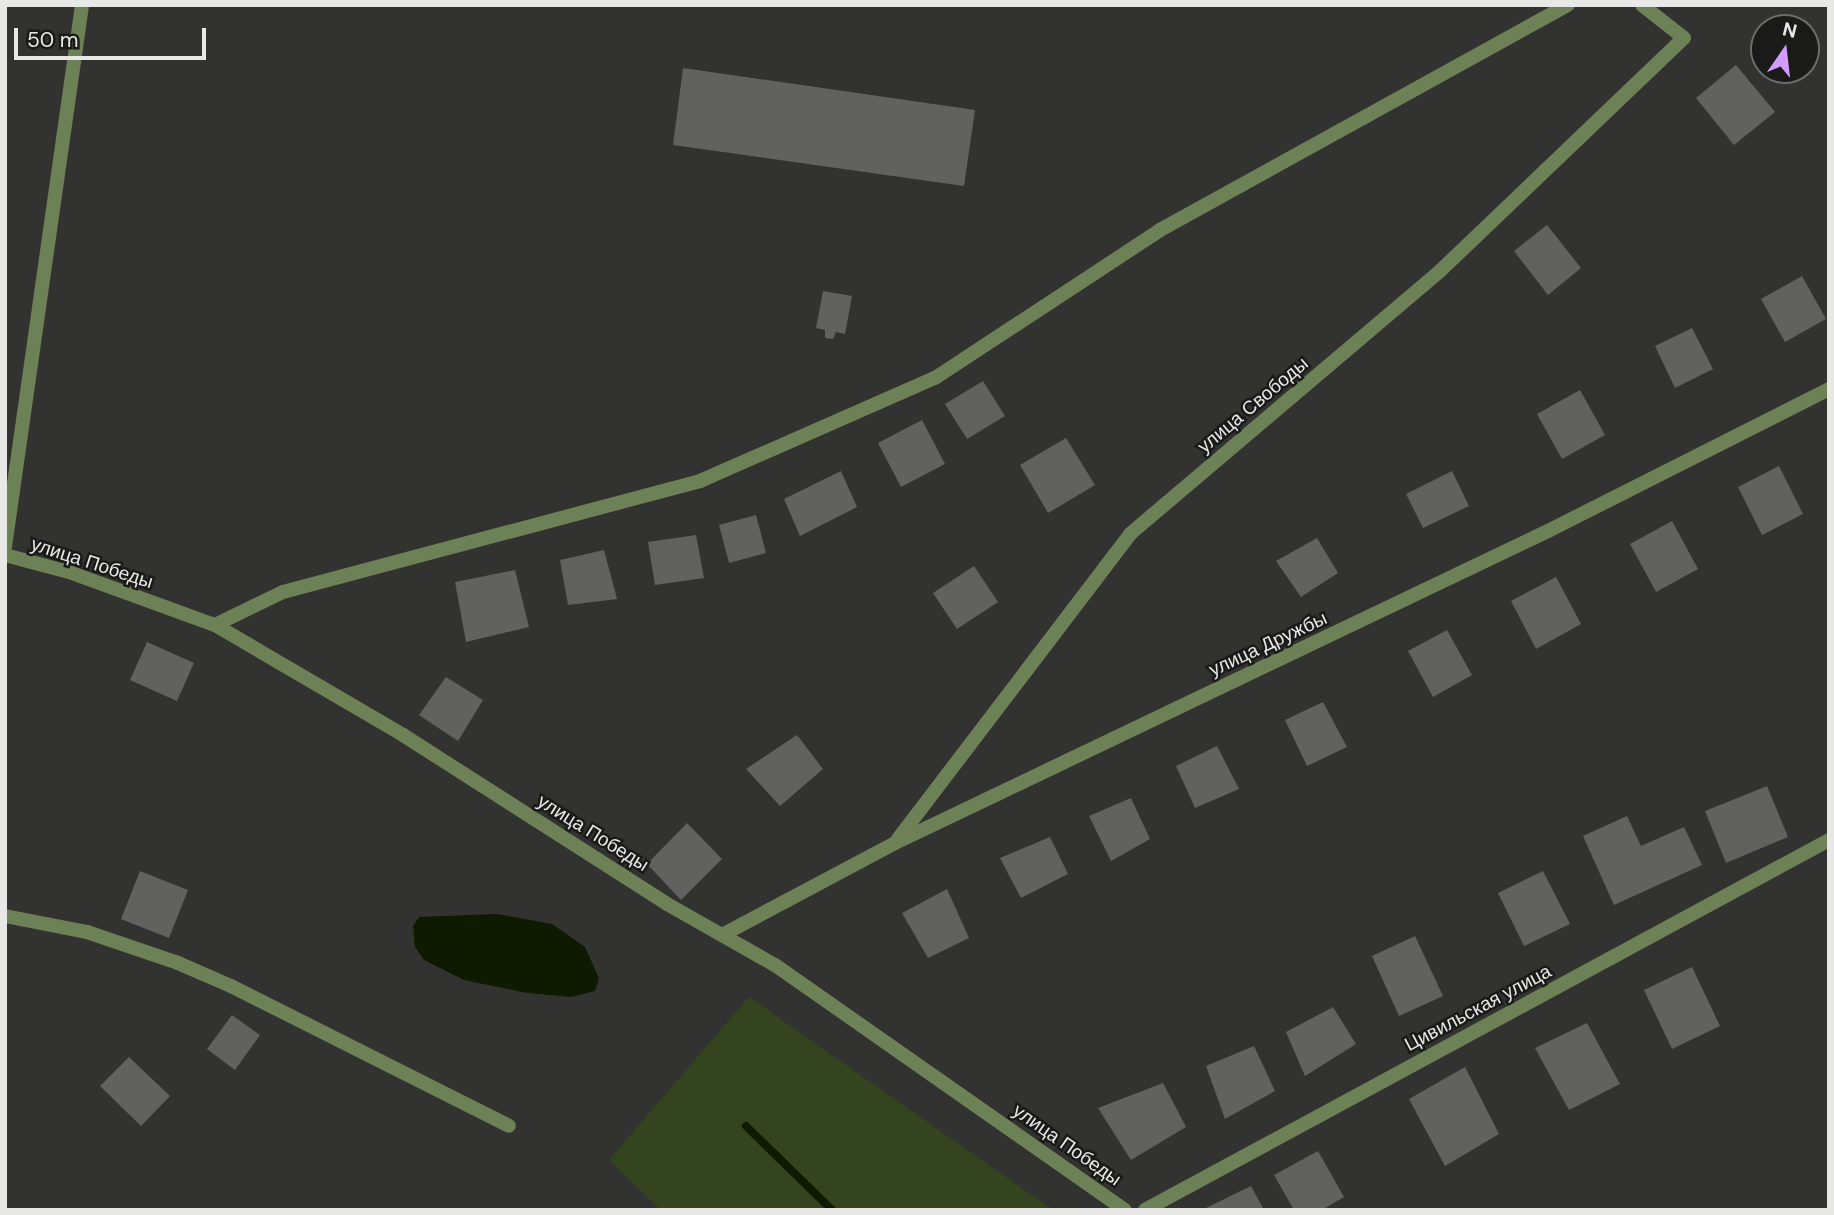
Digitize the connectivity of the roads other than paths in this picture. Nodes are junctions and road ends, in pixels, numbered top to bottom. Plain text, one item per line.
1 (82, 5) edge
2 (1567, 5) edge
3 (1642, 5) edge
4 (1829, 389) edge
5 (5, 547) edge
6 (5, 555) edge
7 (215, 625) junction
8 (1829, 840) edge
9 (895, 843) junction
10 (5, 916) edge
11 (724, 934) junction
12 (509, 1126) dead end
13 (1125, 1210) edge
14 (1145, 1210) edge

1 - 5 street
2 - 7 street
3 - 9 street, улица Свободы
4 - 9 street, улица Дружбы
6 - 7 street, улица Победы
7 - 11 street, улица Победы
8 - 14 street, Цивильская улица
9 - 11 street, улица Дружбы
10 - 12 street
11 - 13 street, улица Победы

